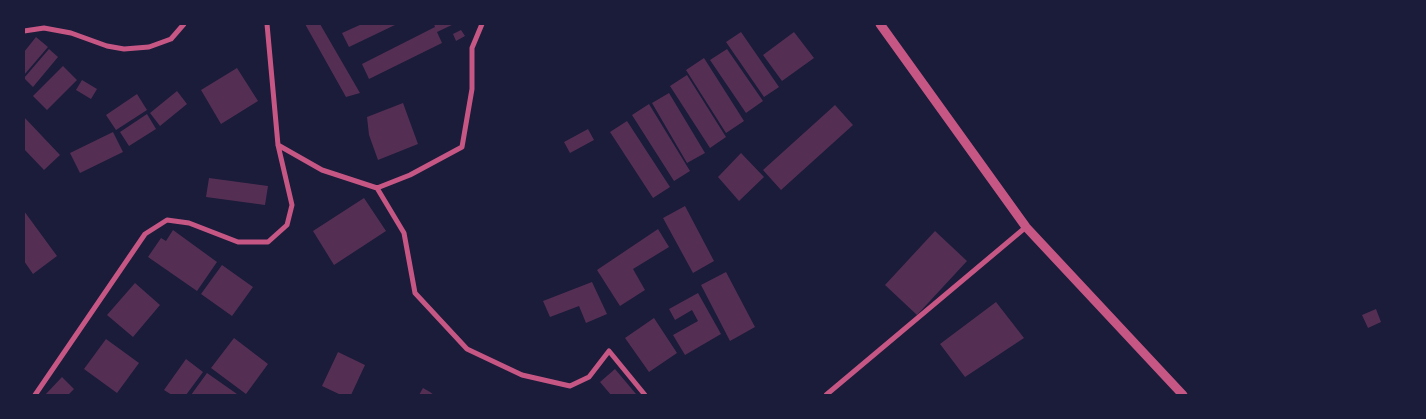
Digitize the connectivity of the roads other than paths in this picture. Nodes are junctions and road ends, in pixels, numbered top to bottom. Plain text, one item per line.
1 (184, 24) edge
2 (267, 24) edge
3 (482, 24) edge
4 (880, 24) edge
5 (24, 31) edge
6 (278, 145) junction
7 (377, 188) junction
8 (1026, 227) junction
9 (35, 395) edge
10 (645, 395) edge
11 (826, 395) edge
12 (1183, 395) edge

1 - 5 street
2 - 6 street
3 - 7 street
4 - 8 street
6 - 7 street
6 - 9 street
7 - 10 street
8 - 11 street
8 - 12 street

